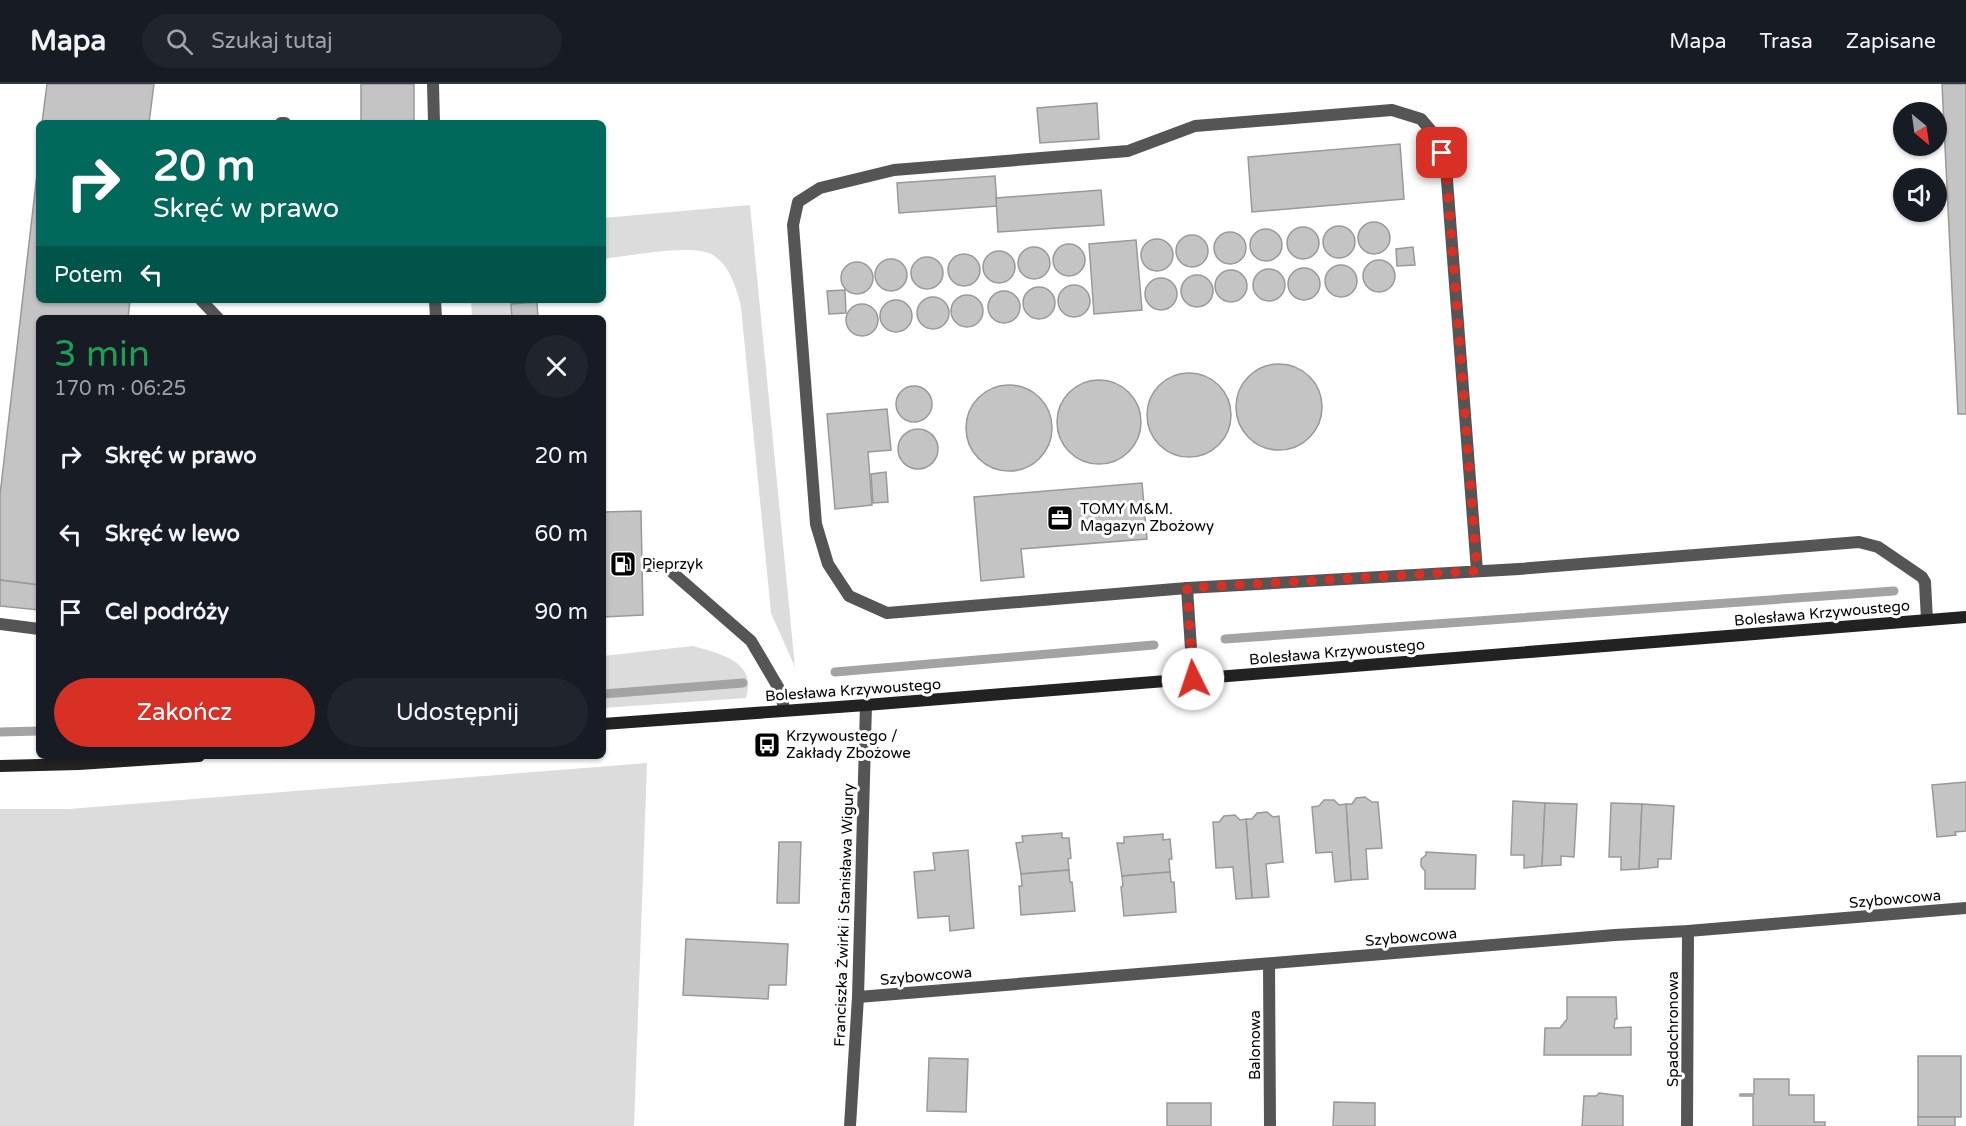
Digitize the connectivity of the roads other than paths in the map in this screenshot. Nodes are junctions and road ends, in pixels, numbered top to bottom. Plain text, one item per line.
1 (433, 84) edge
2 (434, 120) edge
3 (204, 303) edge
4 (216, 315) edge
5 (646, 566) dead end
6 (1477, 571) junction
7 (1187, 588) junction
8 (1966, 617) edge
9 (1927, 620) junction
10 (0, 624) edge
11 (36, 629) edge
12 (1193, 679) junction
13 (866, 705) junction
14 (784, 710) junction
15 (606, 724) edge
16 (154, 759) edge
17 (0, 766) edge
18 (1966, 908) edge
19 (1688, 932) junction
20 (1269, 964) junction
21 (858, 997) junction
22 (850, 1126) edge
23 (1270, 1126) edge
24 (1687, 1126) edge

1 - 2 street
3 - 4 street
5 - 14 street
6 - 7 street
6 - 7 street
6 - 9 street
7 - 12 street
8 - 9 street, Bolesława Krzywoustego
9 - 12 street, Bolesława Krzywoustego
10 - 11 street
12 - 13 street, Bolesława Krzywoustego
13 - 14 street, Bolesława Krzywoustego
13 - 21 street, Franciszka Żwirki i Stanisława Wigury
14 - 15 street, Bolesława Krzywoustego
16 - 17 street
18 - 19 street, Szybowcowa
19 - 20 street, Szybowcowa
19 - 24 street, Spadochronowa
20 - 21 street, Szybowcowa
20 - 23 street, Balonowa
21 - 22 street, Franciszka Żwirki i Stanisława Wigury

